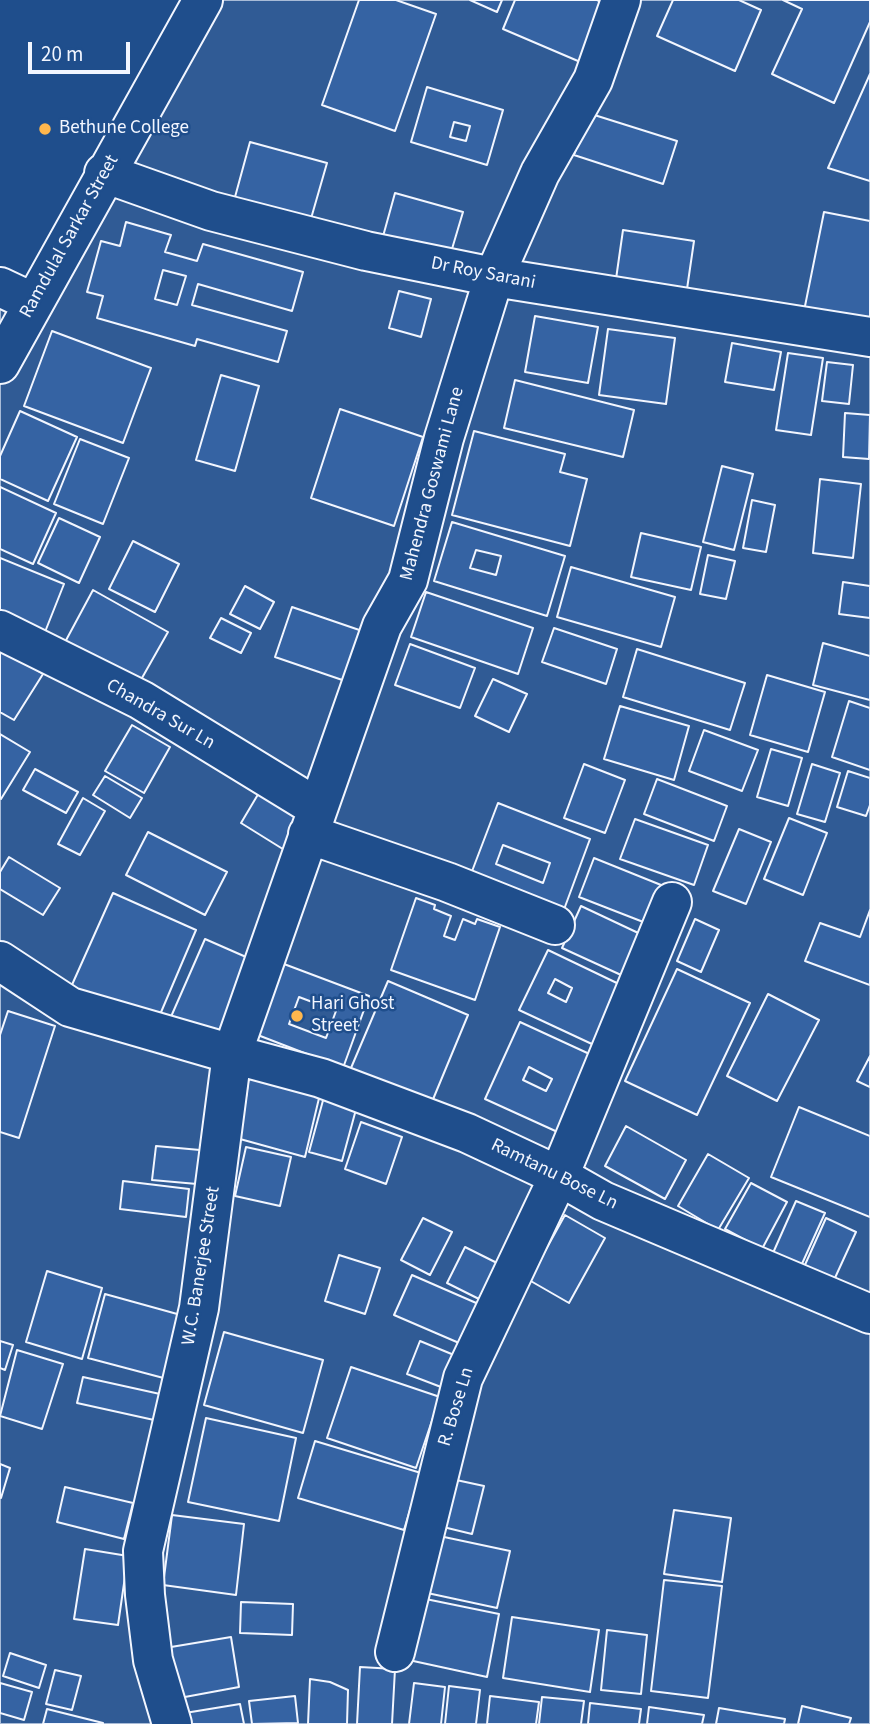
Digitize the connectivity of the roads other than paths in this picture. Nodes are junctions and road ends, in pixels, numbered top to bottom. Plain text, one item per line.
1 (203, 0) edge
2 (621, 0) edge
3 (104, 173) junction
4 (494, 278) junction
5 (0, 287) edge
6 (34, 303) junction
7 (870, 337) edge
8 (0, 364) edge
9 (0, 630) edge
10 (312, 821) junction
11 (672, 902) dead end
12 (555, 925) dead end
13 (0, 961) edge
14 (232, 1054) junction
15 (559, 1176) junction
16 (870, 1314) edge
17 (395, 1652) dead end
18 (172, 1724) edge

1 - 3 street, Ramdulal Sarkar Street
2 - 4 street, Mahendra Goswami Lane
3 - 4 street, Dr Roy Sarani
3 - 6 street, Ramdulal Sarkar Street
4 - 7 street, Dr Roy Sarani
4 - 10 street, Mahendra Goswami Lane
5 - 6 street
6 - 8 street, Ramdulal Sarkar Street
9 - 10 street, Chandra Sur Ln
10 - 12 street, Chandra Sur Ln
10 - 14 street, Mahendra Goswami Lane
11 - 15 street, R. Bose Ln
13 - 14 street
14 - 15 street, Ramtanu Bose Ln
14 - 18 street, W.C. Banerjee Street
15 - 16 street, Ramtanu Bose Ln
15 - 17 street, R. Bose Ln

